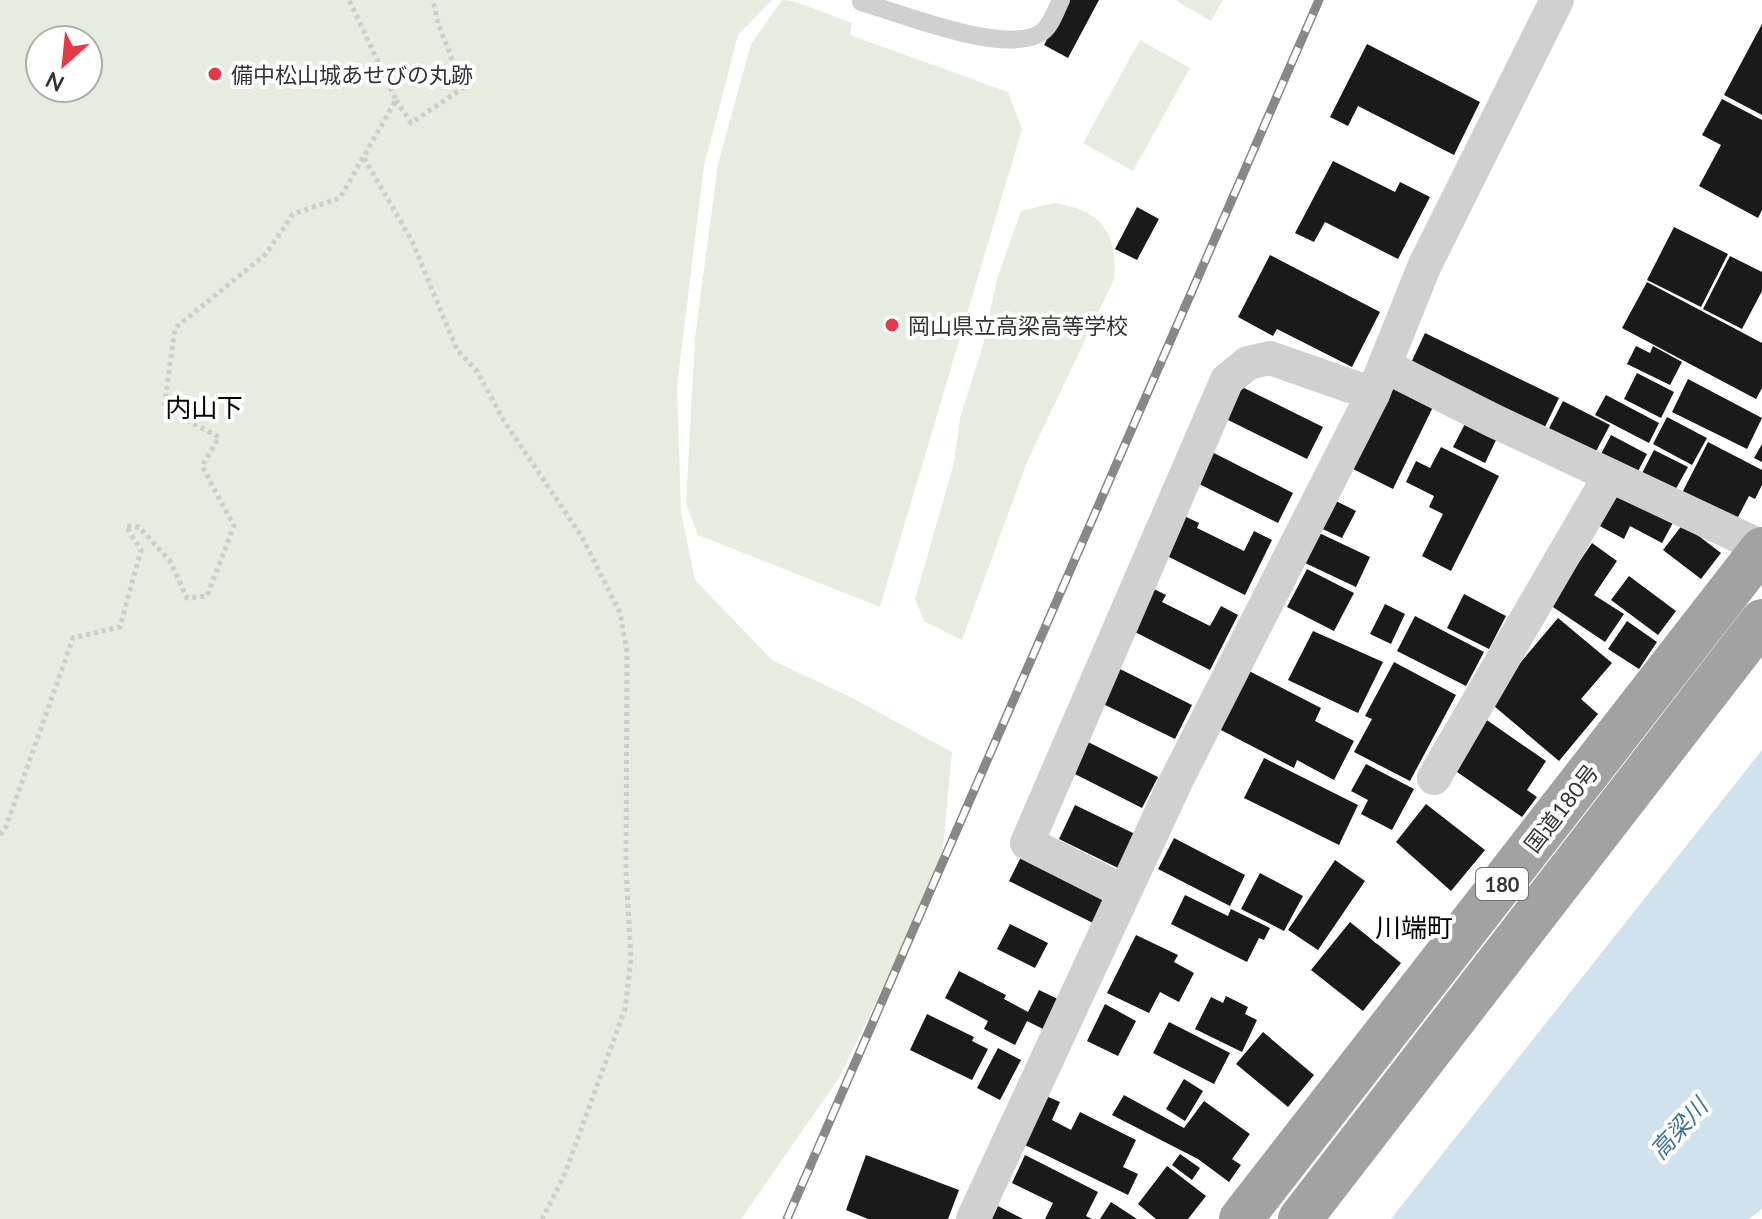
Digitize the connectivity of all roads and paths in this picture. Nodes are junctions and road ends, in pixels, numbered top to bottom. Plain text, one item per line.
1 (349, 0) edge
2 (433, 0) edge
3 (1061, 0) edge
4 (1557, 0) edge
5 (861, 2) edge
6 (396, 100) junction
7 (363, 158) junction
8 (1379, 380) junction
9 (1609, 477) junction
10 (1762, 548) edge
11 (1762, 621) edge
12 (1434, 778) dead end
13 (0, 835) edge
14 (1124, 892) junction
15 (542, 1219) edge
16 (973, 1219) edge
17 (1241, 1219) edge
18 (1300, 1219) edge

1 - 6 path
2 - 6 path
3 - 5 lane
4 - 8 street
6 - 7 path
7 - 13 path
7 - 15 path
8 - 9 street
8 - 14 street
8 - 14 street
9 - 10 street
9 - 12 street
10 - 17 highway, 国道180号 / 180
11 - 18 highway, 国道180号 / 180
14 - 16 street

